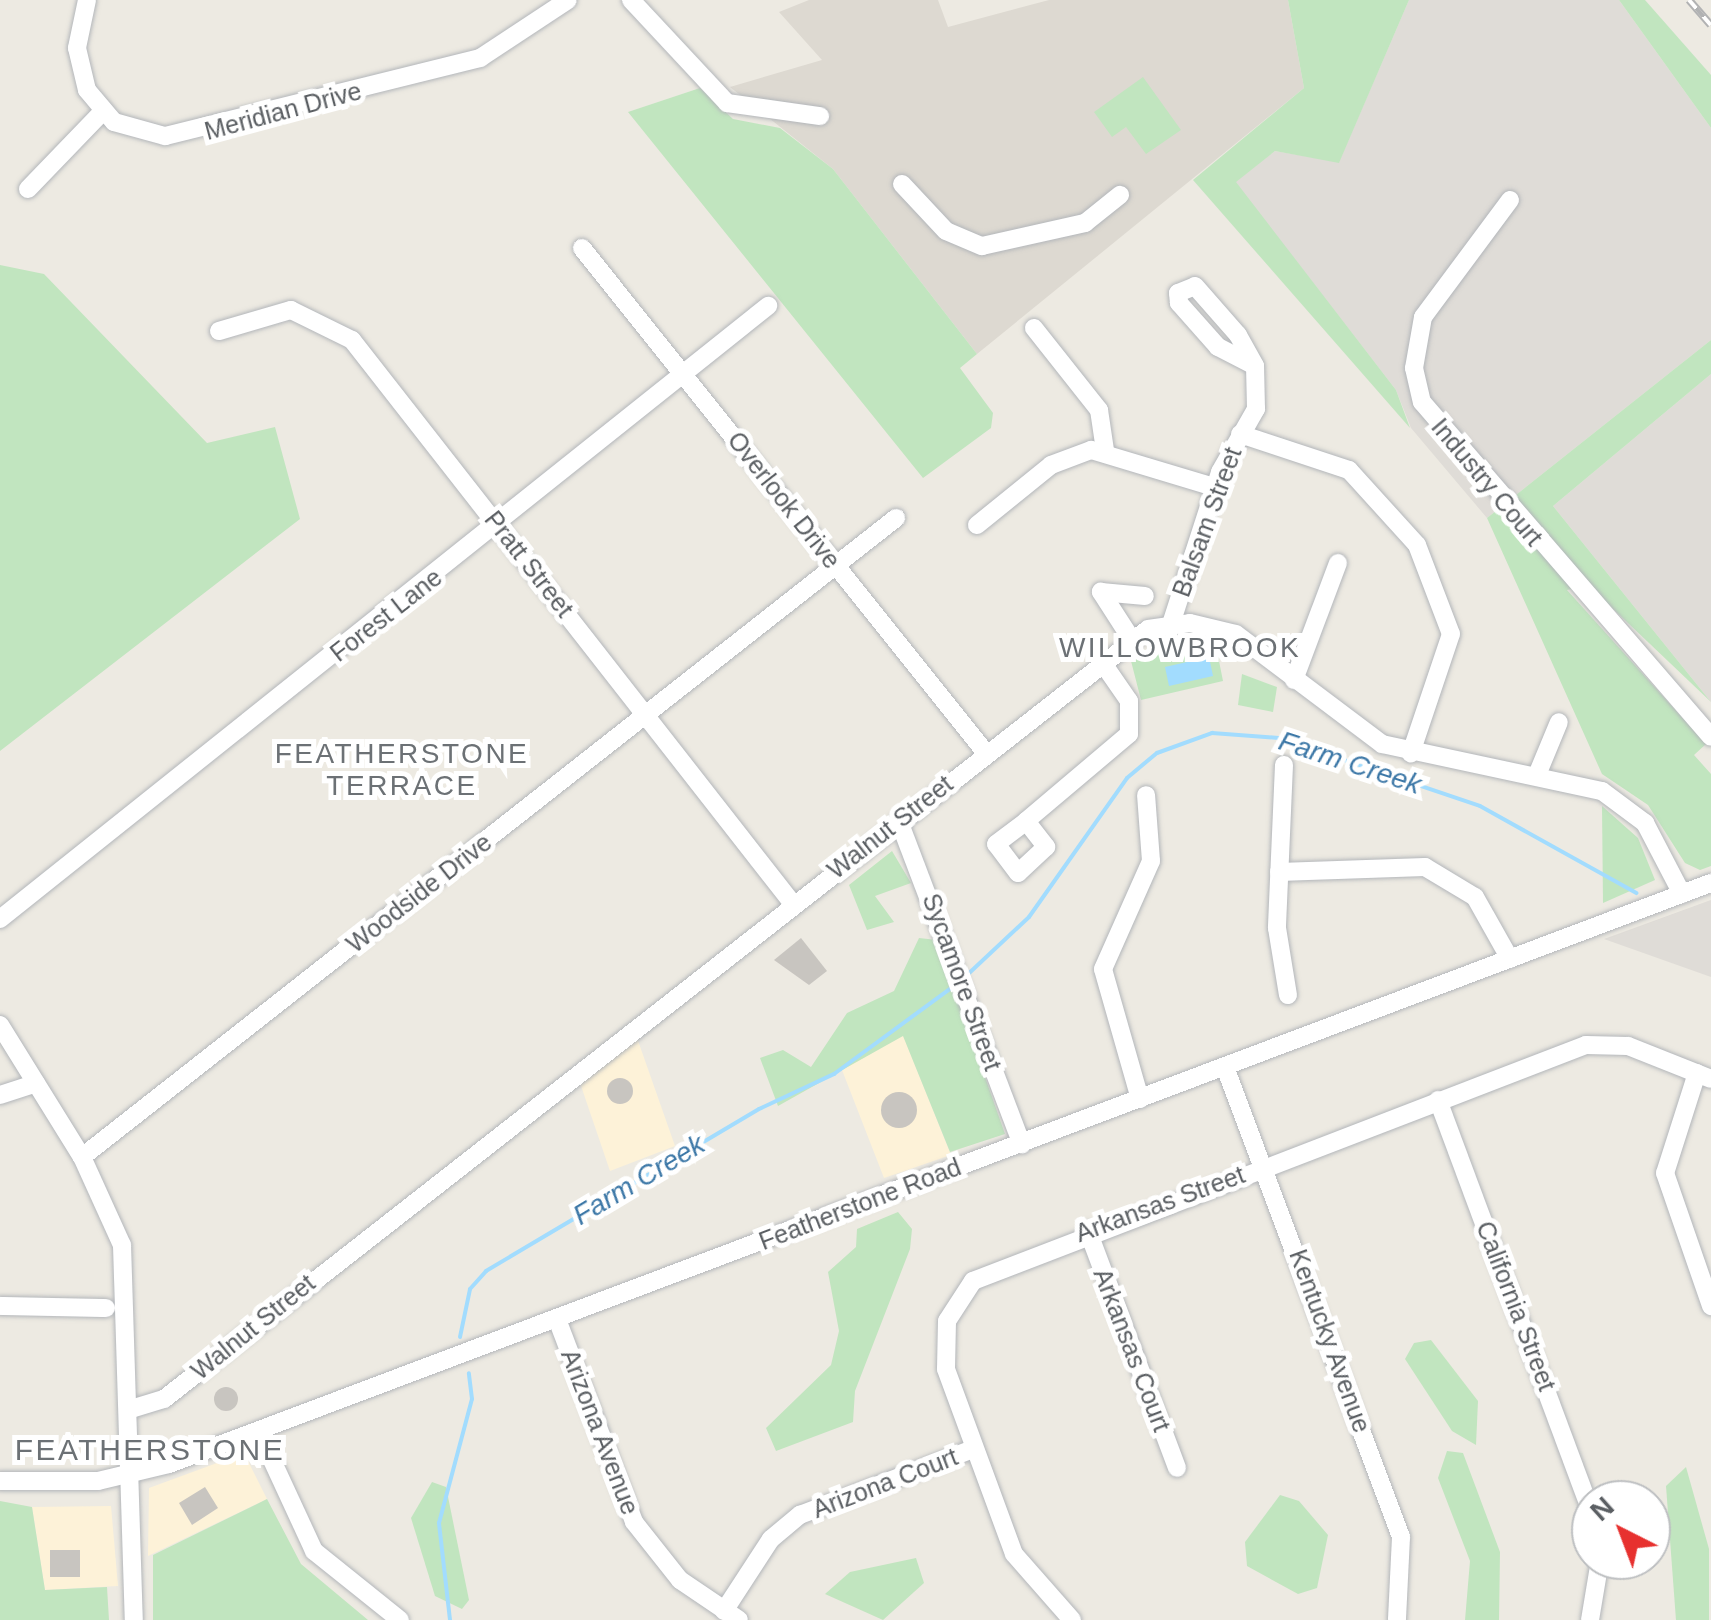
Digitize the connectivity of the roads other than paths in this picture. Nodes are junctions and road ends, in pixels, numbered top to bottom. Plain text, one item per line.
1 (87, 0) edge
2 (568, 0) edge
3 (631, 0) edge
4 (102, 112) junction
5 (820, 116) dead end
6 (902, 184) dead end
7 (28, 189) dead end
8 (1120, 195) dead end
9 (1510, 200) dead end
10 (582, 248) dead end
11 (768, 306) dead end
12 (1034, 328) dead end
13 (220, 331) dead end
14 (1255, 366) junction
15 (687, 376) junction
16 (1240, 434) junction
17 (1105, 450) junction
18 (1214, 487) junction
19 (896, 518) dead end
20 (976, 525) dead end
21 (500, 526) junction
22 (1338, 563) dead end
23 (835, 565) junction
24 (1144, 596) dead end
25 (1170, 624) junction
26 (1130, 637) junction
27 (1100, 659) junction
28 (1294, 680) junction
29 (646, 714) junction
30 (1559, 722) dead end
31 (1711, 737) edge
32 (985, 752) junction
33 (1411, 753) junction
34 (1284, 765) dead end
35 (1537, 775) junction
36 (1146, 795) dead end
37 (899, 821) junction
38 (1026, 821) dead end
39 (1280, 872) junction
40 (1711, 884) edge
41 (1682, 894) junction
42 (793, 904) junction
43 (0, 919) edge
44 (1510, 959) junction
45 (1288, 996) dead end
46 (0, 1025) edge
47 (1225, 1067) junction
48 (1704, 1076) edge
49 (36, 1082) junction
50 (0, 1095) edge
51 (1140, 1099) junction
52 (1438, 1100) junction
53 (1022, 1144) junction
54 (82, 1157) junction
55 (1265, 1166) junction
56 (1088, 1232) junction
57 (0, 1306) edge
58 (1711, 1306) edge
59 (106, 1308) dead end
60 (557, 1319) junction
61 (131, 1408) junction
62 (259, 1432) junction
63 (974, 1449) junction
64 (1176, 1468) dead end
65 (133, 1475) junction
66 (1579, 1480) edge
67 (0, 1481) edge
68 (1597, 1580) edge
69 (732, 1615) edge
70 (134, 1620) edge
71 (400, 1620) edge
72 (1072, 1620) edge
73 (1397, 1620) edge
74 (1590, 1620) edge

1 - 4 street
2 - 4 street, Meridian Drive
3 - 5 street
4 - 7 street
6 - 8 street
9 - 31 street, Industry Court
10 - 15 street, Overlook Drive
11 - 15 street, Forest Lane
12 - 17 street
13 - 21 street, Pratt Street
14 - 14 street
14 - 16 street, Balsam Street
15 - 21 street, Forest Lane
15 - 23 street, Overlook Drive
16 - 18 street, Balsam Street
16 - 33 street
17 - 18 street
17 - 20 street
18 - 25 street, Balsam Street
19 - 23 street, Woodside Drive
21 - 29 street, Pratt Street
21 - 43 street, Forest Lane
22 - 28 street
23 - 29 street, Woodside Drive
23 - 32 street, Overlook Drive
24 - 26 street
25 - 26 street, Walnut Street
25 - 28 street, Walnut Street
26 - 27 street, Walnut Street
27 - 32 street, Walnut Street
27 - 38 street
28 - 33 street, Walnut Street
29 - 42 street, Pratt Street
29 - 54 street, Woodside Drive
30 - 35 street
32 - 37 street, Walnut Street
33 - 35 street, Walnut Street
34 - 39 street
35 - 41 street, Walnut Street
36 - 51 street
37 - 42 street, Walnut Street
37 - 53 street, Sycamore Street
39 - 44 street
39 - 45 street
40 - 41 street, Featherstone Road
41 - 44 street, Featherstone Road
42 - 61 street, Walnut Street
44 - 47 street, Featherstone Road
46 - 49 street
47 - 51 street, Featherstone Road
47 - 55 street, Kentucky Avenue
48 - 52 street, Arkansas Street
48 - 58 street
49 - 50 street
49 - 54 street
51 - 53 street, Featherstone Road
52 - 55 street, Arkansas Street
52 - 66 street, California Street
53 - 60 street, Featherstone Road
54 - 61 street
55 - 56 street, Arkansas Street
55 - 73 street, Kentucky Avenue
56 - 63 street, Arkansas Street
56 - 64 street, Arkansas Court
57 - 59 street
60 - 62 street, Featherstone Road
60 - 69 street, Arizona Avenue
61 - 65 street
62 - 65 street, Featherstone Road
62 - 71 street
63 - 69 street, Arizona Court
63 - 72 street, Arkansas Street
65 - 67 street, Featherstone Road
65 - 70 street
68 - 74 street

